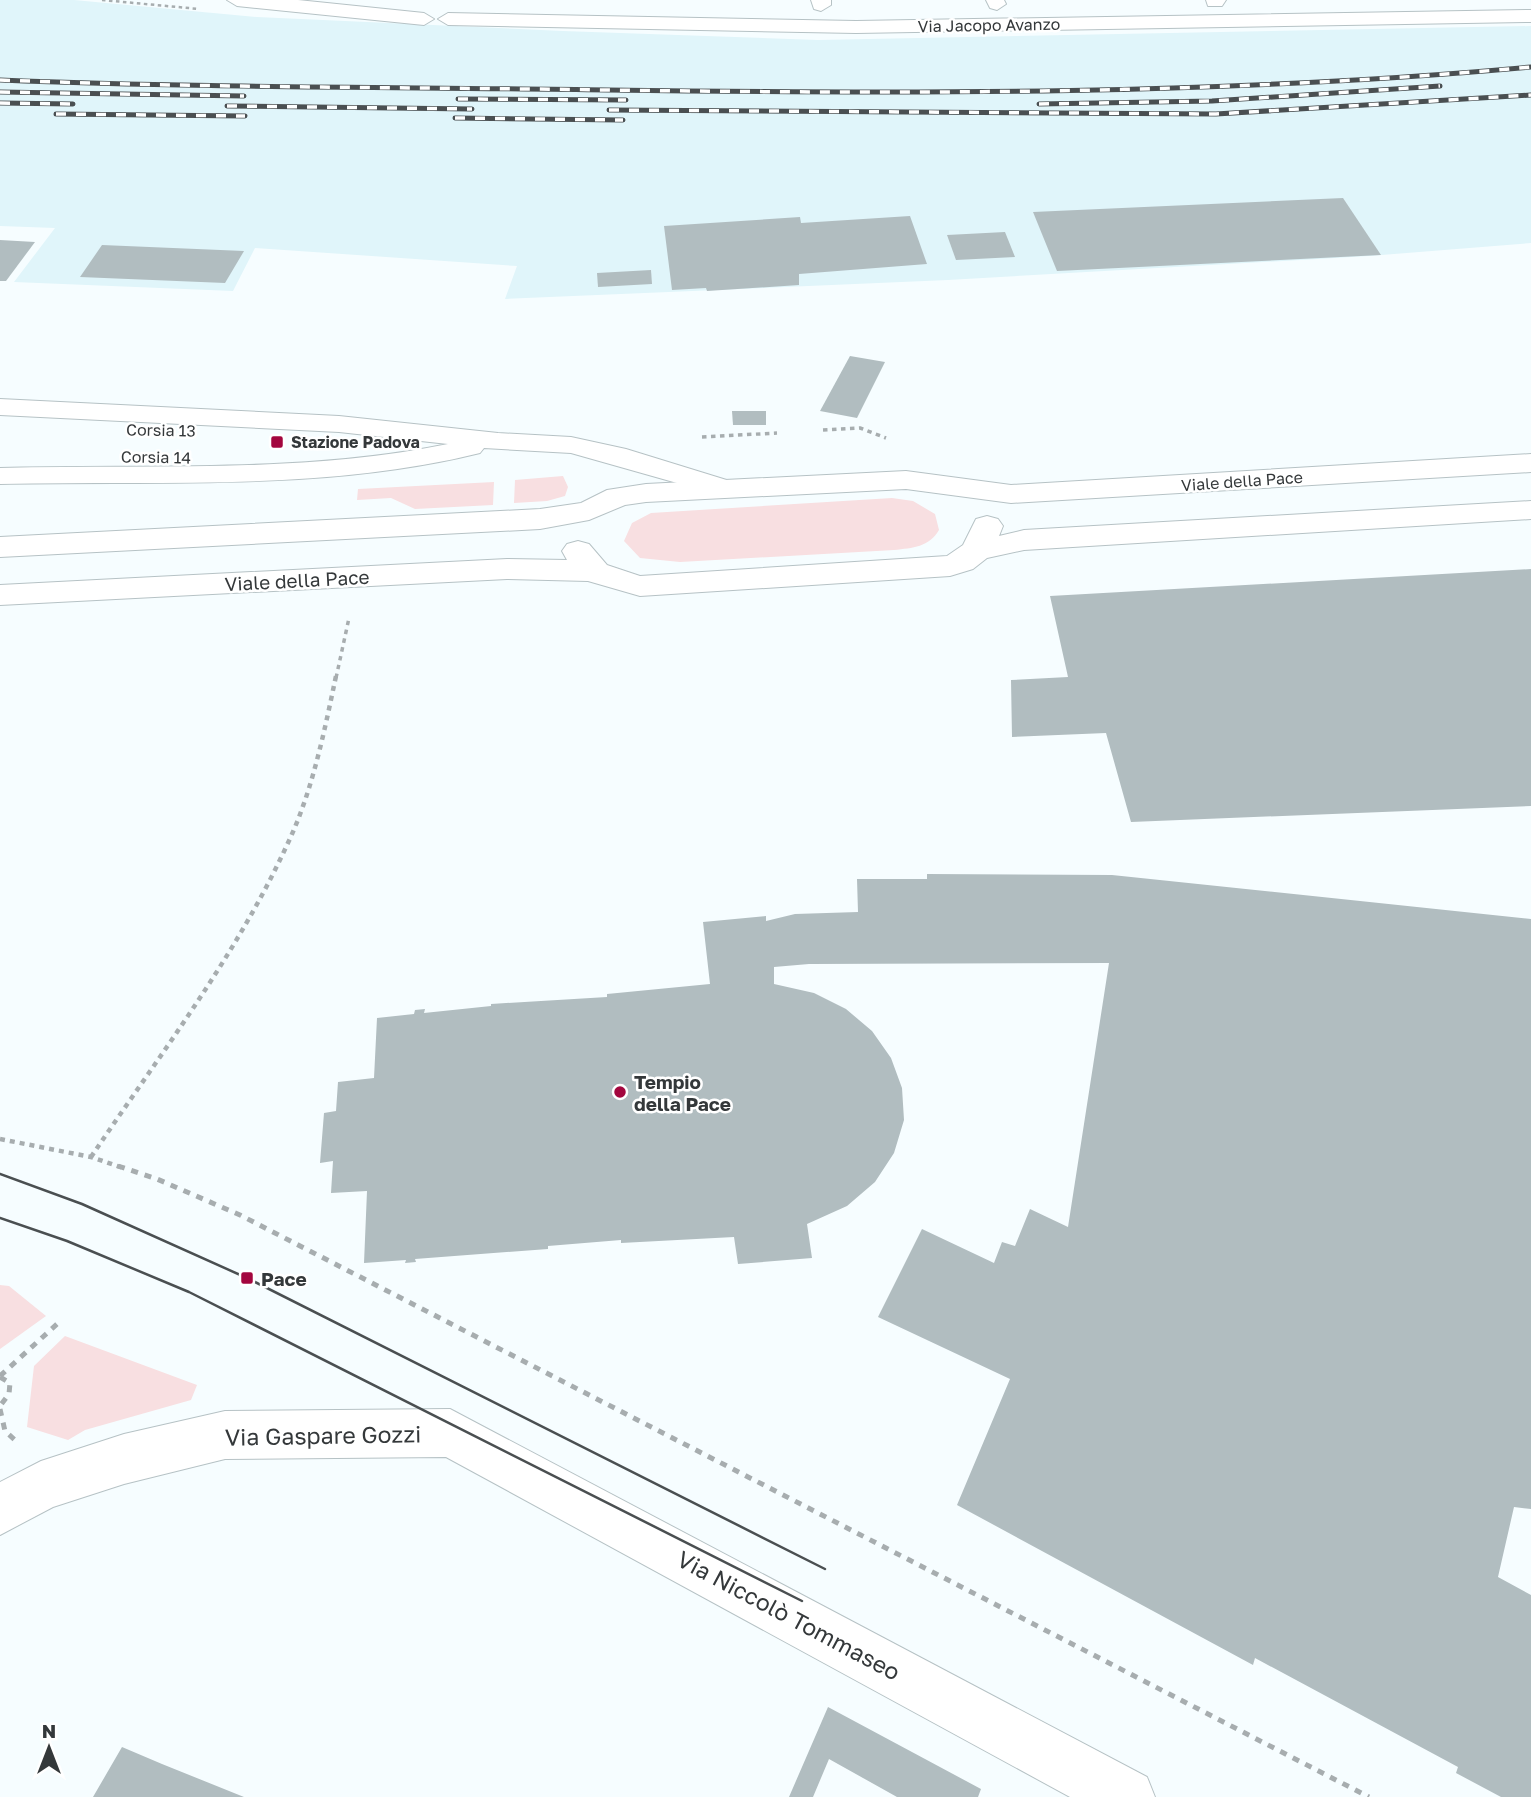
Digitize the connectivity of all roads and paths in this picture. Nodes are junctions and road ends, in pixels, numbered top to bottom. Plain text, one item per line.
1 (237, 0) edge
2 (412, 0) edge
3 (479, 0) edge
4 (1347, 0) edge
5 (1216, 1) edge
6 (821, 2) edge
7 (996, 2) edge
8 (798, 4) dead end
9 (848, 5) dead end
10 (956, 5) dead end
11 (1531, 16) edge
12 (424, 19) junction
13 (448, 19) junction
14 (0, 415) edge
15 (383, 429) junction
16 (777, 433) dead end
17 (698, 437) dead end
18 (498, 441) junction
19 (0, 454) edge
20 (616, 455) junction
21 (1531, 463) edge
22 (370, 465) junction
23 (0, 475) edge
24 (954, 486) junction
25 (723, 488) junction
26 (594, 507) junction
27 (1531, 510) edge
28 (0, 547) edge
29 (977, 550) junction
30 (594, 571) junction
31 (0, 595) edge
32 (351, 612) dead end
33 (0, 1139) edge
34 (91, 1157) junction
35 (57, 1324) dead end
36 (0, 1377) edge
37 (0, 1406) edge
38 (450, 1433) joint
39 (0, 1510) edge
40 (1127, 1797) edge
41 (1369, 1797) edge

1 - 12 street, Via Jacopo Avanzo
2 - 12 street
3 - 13 street, Via Jacopo Avanzo
4 - 5 street, Via Jacopo Avanzo
5 - 7 street, Via Jacopo Avanzo
6 - 8 street
6 - 9 street
7 - 10 street, Via Jacopo Avanzo
11 - 13 street, Via Jacopo Avanzo
12 - 13 street, Via Jacopo Avanzo
14 - 15 lane
14 - 15 lane, Corsia 13
15 - 18 lane
16 - 17 path
18 - 20 lane
18 - 22 lane
19 - 22 lane, Corsia 14
20 - 25 lane
20 - 26 lane
21 - 24 street, Viale della Pace
22 - 23 lane
24 - 25 street, Viale della Pace
24 - 29 street
25 - 26 street, Viale della Pace
26 - 28 street, Viale della Pace
26 - 30 street
27 - 29 street, Viale della Pace
29 - 30 street, Viale della Pace
30 - 31 street, Viale della Pace
32 - 34 path
33 - 34 path
34 - 41 path
35 - 36 path
36 - 37 path
38 - 39 street, Via Gaspare Gozzi
38 - 40 street, Via Niccolò Tommaseo

